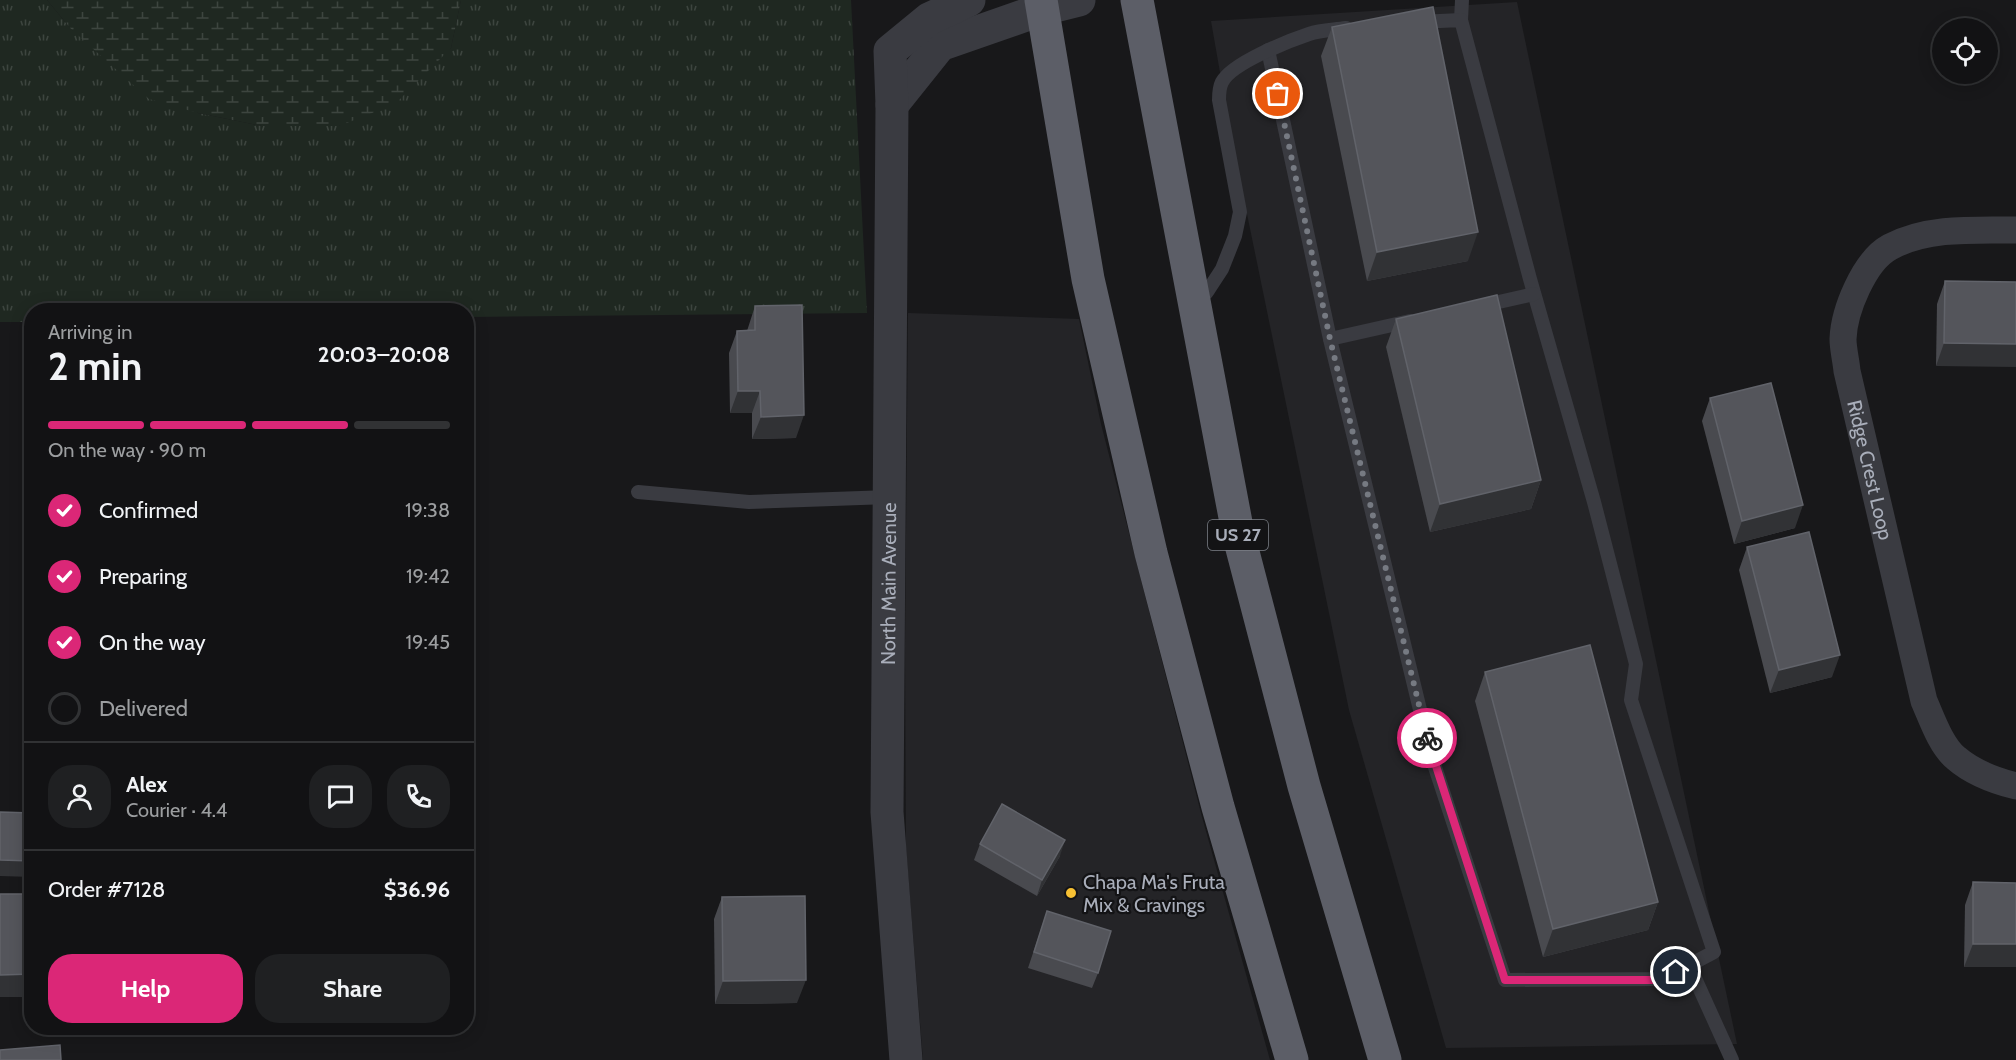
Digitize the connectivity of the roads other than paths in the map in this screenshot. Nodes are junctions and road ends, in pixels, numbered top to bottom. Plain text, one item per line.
1 (969, 0) edge
2 (1079, 0) edge
3 (1137, 0) edge
4 (1462, 0) edge
5 (1042, 5) edge
6 (1461, 20) junction
7 (1401, 23) edge
8 (1363, 25) edge
9 (1268, 50) junction
10 (892, 105) junction
11 (2016, 231) edge
12 (1534, 294) junction
13 (1194, 303) junction
14 (1466, 309) edge
15 (1421, 319) edge
16 (1330, 339) junction
17 (638, 492) dead end
18 (889, 497) junction
19 (2016, 786) edge
20 (1689, 965) junction
21 (906, 1060) edge
22 (1292, 1060) edge
23 (1385, 1060) edge
24 (1732, 1060) edge

1 - 10 street, North Main Avenue
2 - 5 street
3 - 13 highway, US 27
4 - 6 lane
5 - 10 street
5 - 22 highway
6 - 7 lane
6 - 12 lane
8 - 9 lane
9 - 13 lane
9 - 16 lane
10 - 18 street, North Main Avenue
11 - 19 street, Ridge Crest Loop
12 - 14 lane
12 - 20 lane
13 - 23 highway, US 27
15 - 16 lane
16 - 20 lane
17 - 18 lane
18 - 21 street, North Main Avenue
20 - 24 lane

